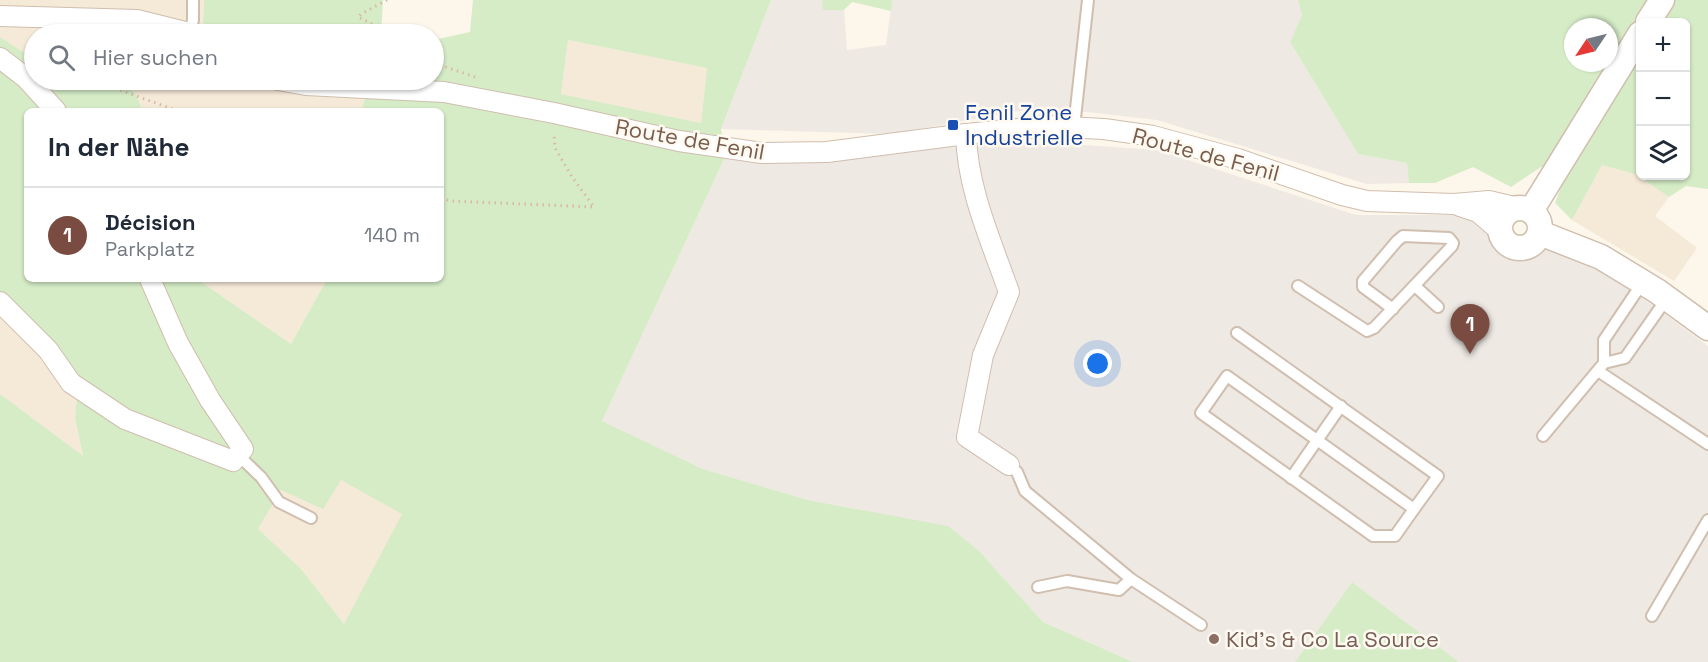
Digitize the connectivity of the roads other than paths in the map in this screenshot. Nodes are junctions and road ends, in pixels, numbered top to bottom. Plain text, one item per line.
1 (193, 0) edge
2 (1088, 0) edge
3 (1662, 0) edge
4 (0, 16) edge
5 (1651, 18) edge
6 (152, 24) edge
7 (192, 24) edge
8 (1636, 42) edge
9 (0, 58) edge
10 (24, 76) edge
11 (37, 90) edge
12 (405, 90) edge
13 (53, 108) edge
14 (1074, 127) junction
15 (966, 134) junction
16 (1454, 204) junction
17 (1530, 218) junction
18 (1500, 231) junction
19 (151, 282) edge
20 (1643, 282) junction
21 (1298, 286) dead end
22 (1415, 286) junction
23 (1668, 298) junction
24 (0, 302) edge
25 (1438, 307) dead end
26 (1393, 309) junction
27 (1708, 328) edge
28 (1237, 333) dead end
29 (1601, 367) junction
30 (1341, 406) junction
31 (1544, 436) dead end
32 (1318, 439) junction
33 (1708, 444) edge
34 (238, 455) junction
35 (1009, 465) joint
36 (1292, 478) junction
37 (1414, 509) junction
38 (310, 518) dead end
39 (1708, 520) edge
40 (1131, 579) junction
41 (1038, 587) dead end
42 (1652, 616) dead end
43 (1201, 625) dead end

1 - 7 lane
2 - 14 lane
3 - 5 street
4 - 6 street
8 - 17 street
9 - 10 street
11 - 13 street
12 - 15 street, Route de Fenil
14 - 15 street, Route de Fenil
14 - 16 street, Route de Fenil
15 - 35 street
16 - 17 street, Route de Fenil
16 - 18 street, Route de Fenil
17 - 18 street
17 - 18 street
17 - 20 street, Route de Fenil
19 - 34 street
20 - 23 street, Route de Fenil
20 - 29 lane
21 - 26 lane
22 - 25 lane
22 - 26 lane
22 - 26 lane
23 - 27 street, Route de Fenil
23 - 29 lane
24 - 34 street
28 - 30 lane
29 - 31 lane
29 - 33 lane
30 - 32 lane
30 - 37 lane
32 - 36 lane
32 - 36 lane
32 - 37 lane
34 - 38 lane
35 - 40 lane
36 - 37 lane
39 - 42 lane
40 - 41 lane
40 - 43 lane

